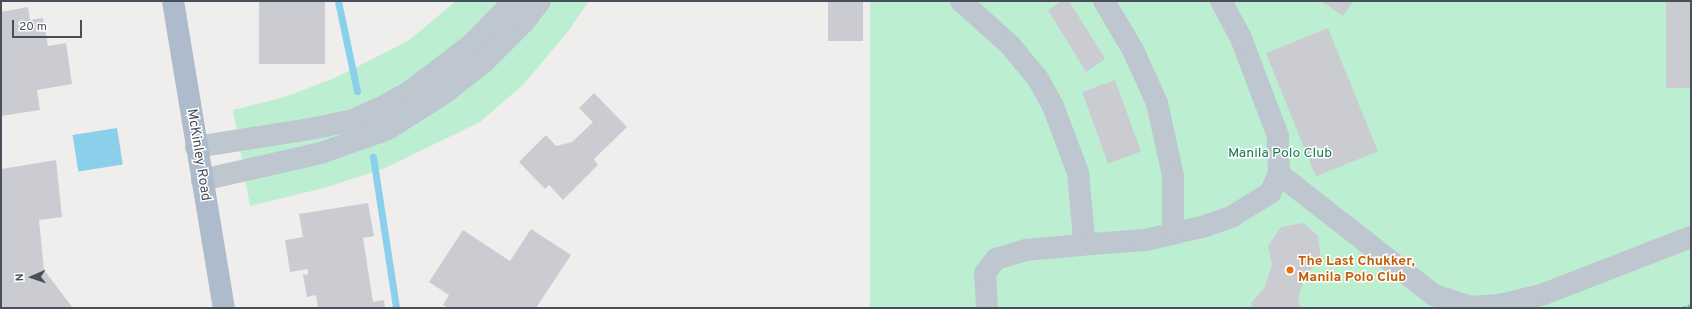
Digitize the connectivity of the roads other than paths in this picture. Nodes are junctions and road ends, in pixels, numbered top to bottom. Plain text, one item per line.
1 (173, 1) edge
2 (514, 1) edge
3 (540, 1) edge
4 (961, 1) edge
5 (1104, 1) edge
6 (1221, 1) edge
7 (316, 128) junction
8 (196, 147) junction
9 (321, 153) junction
10 (1279, 174) junction
11 (202, 180) junction
12 (1173, 234) junction
13 (1691, 237) edge
14 (1092, 244) junction
15 (224, 308) edge
16 (987, 308) edge

1 - 8 main road, McKinley Road
2 - 7 lane
3 - 9 lane
4 - 14 lane
5 - 12 lane
6 - 10 lane
7 - 8 lane
7 - 9 lane
8 - 11 main road, McKinley Road
9 - 11 lane
10 - 12 lane
10 - 13 lane
11 - 15 main road, McKinley Road
12 - 14 lane
14 - 16 lane

